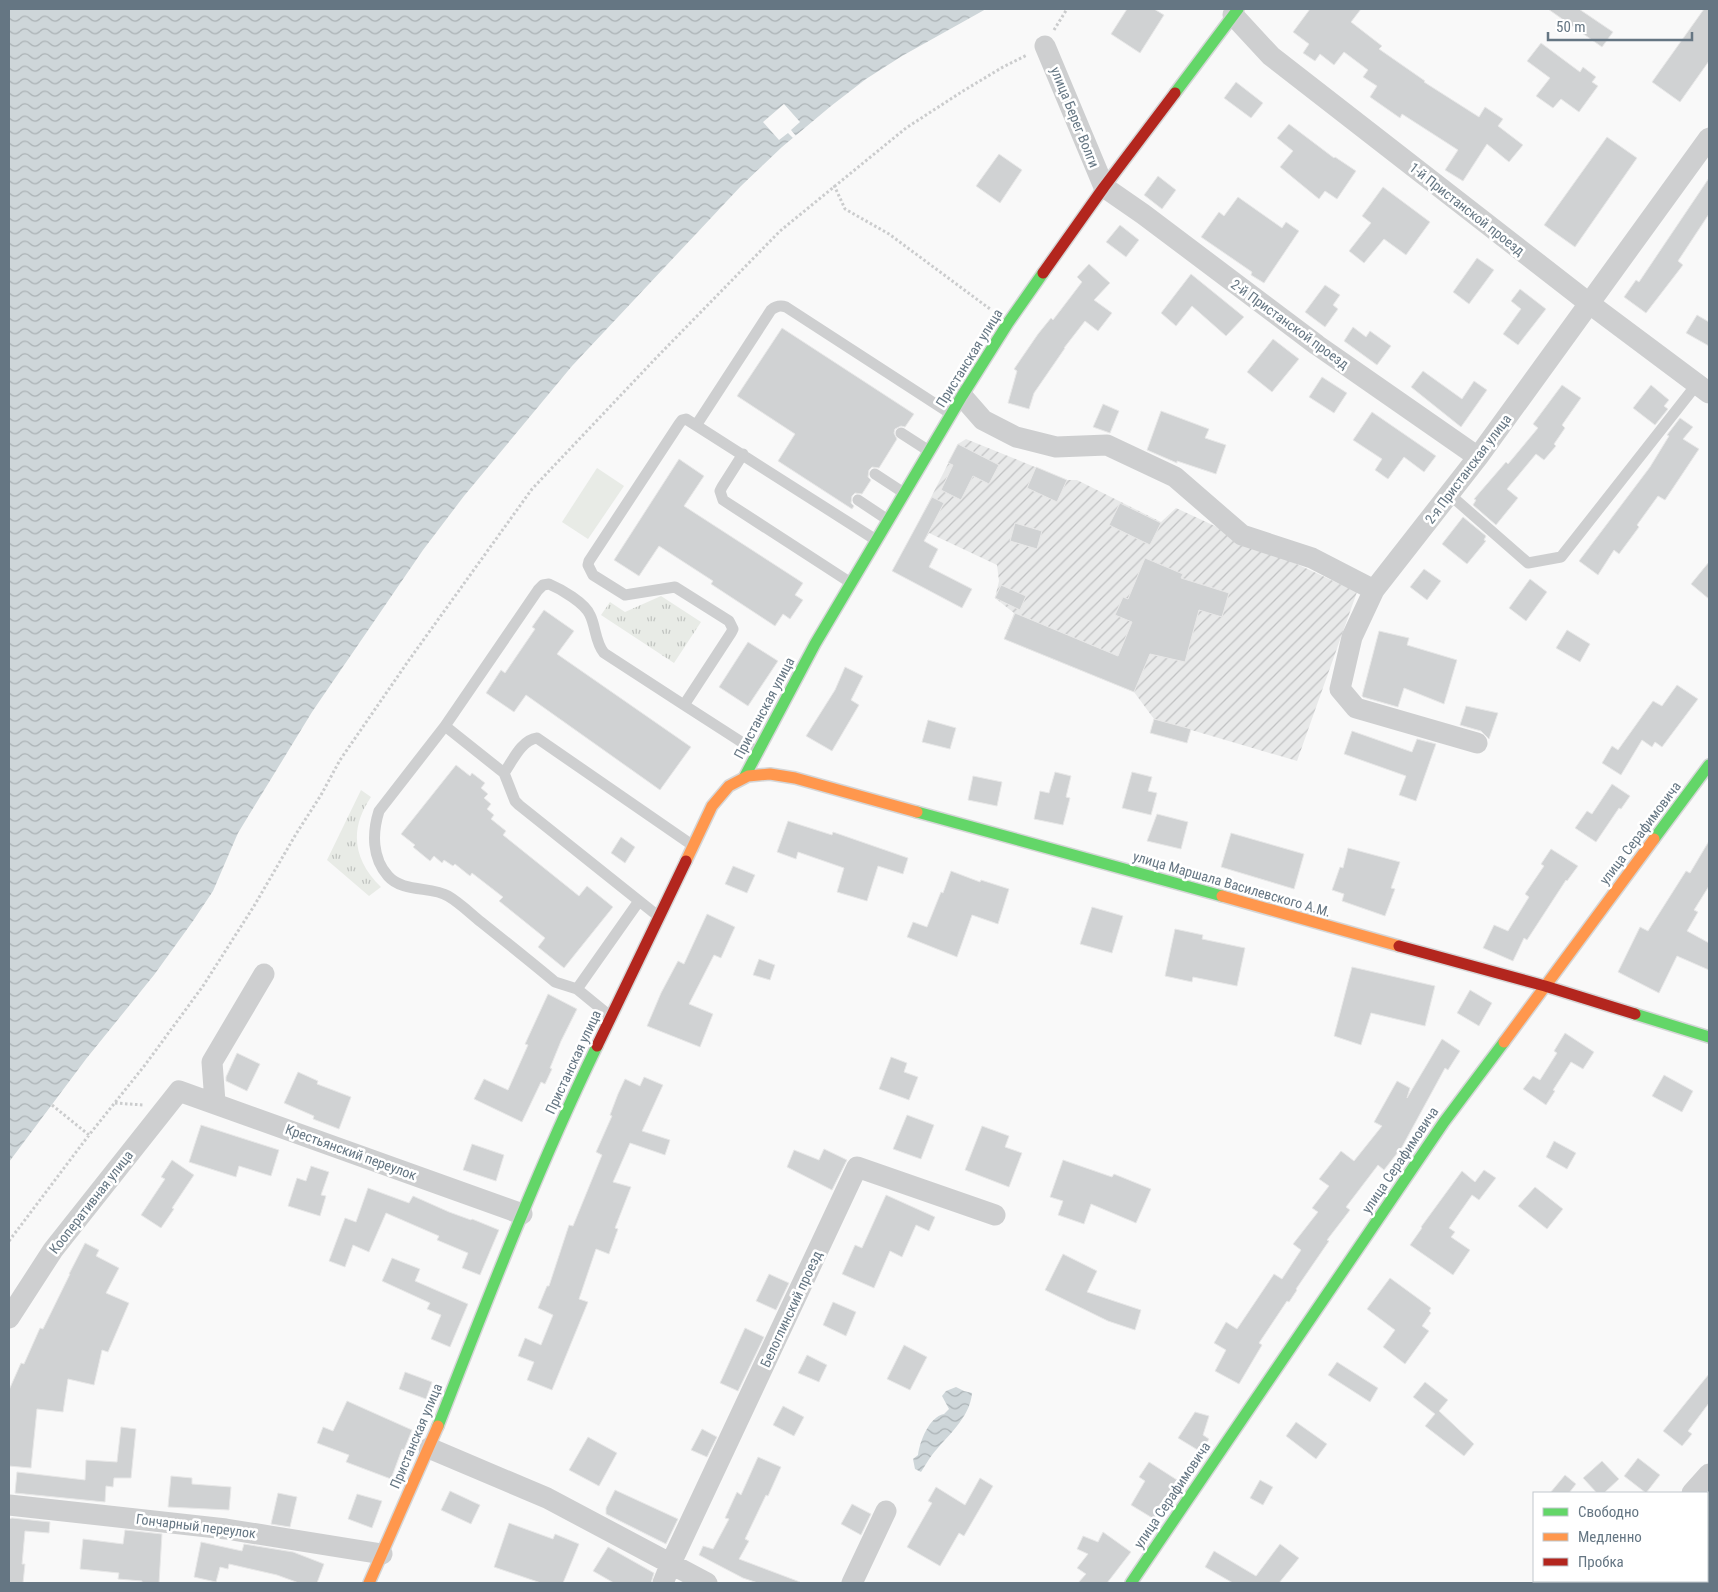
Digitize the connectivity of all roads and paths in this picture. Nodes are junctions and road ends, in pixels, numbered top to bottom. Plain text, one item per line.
1 (1235, 12) edge
2 (1045, 46) joint
3 (1709, 138) edge
4 (834, 186) junction
5 (1104, 187) junction
6 (1590, 304) junction
7 (1008, 323) junction
8 (1703, 388) edge
9 (956, 405) junction
10 (697, 424) junction
11 (902, 433) dead end
12 (929, 451) junction
13 (743, 454) junction
14 (1478, 457) junction
15 (875, 474) dead end
16 (904, 493) junction
17 (1449, 494) junction
18 (858, 500) dead end
19 (888, 520) junction
20 (876, 540) junction
21 (851, 583) junction
22 (1374, 590) junction
23 (684, 705) junction
24 (445, 726) junction
25 (1477, 742) dead end
26 (757, 752) junction
27 (1709, 765) edge
28 (504, 774) junction
29 (744, 776) junction
30 (692, 845) junction
31 (639, 901) junction
32 (658, 916) junction
33 (264, 974) dead end
34 (1544, 986) junction
35 (577, 988) junction
36 (610, 1016) junction
37 (1709, 1037) edge
38 (179, 1091) joint
39 (215, 1102) junction
40 (52, 1105) dead end
41 (89, 1135) junction
42 (522, 1214) junction
43 (995, 1215) dead end
44 (9, 1241) edge
45 (9, 1318) edge
46 (428, 1448) junction
47 (1709, 1474) edge
48 (1693, 1492) edge
49 (9, 1505) edge
50 (886, 1511) dead end
51 (382, 1554) junction
52 (671, 1563) junction
53 (369, 1583) edge
54 (663, 1583) edge
55 (707, 1583) edge
56 (852, 1583) edge
57 (1131, 1583) edge

1 - 5 street, Пристанская улица
1 - 6 street, 1-й Пристанской проезд
2 - 4 path
2 - 5 street, улица Берег Волги
3 - 6 street, 2-я Пристанская улица
4 - 7 path
4 - 41 path
5 - 7 street, Пристанская улица
5 - 14 street, 2-й Пристанской проезд
6 - 8 street, 1-й Пристанской проезд
6 - 14 street, 2-я Пристанская улица
7 - 9 street, Пристанская улица
8 - 17 lane
9 - 10 lane
9 - 12 street, Пристанская улица
9 - 22 street
10 - 13 lane
10 - 23 lane
11 - 12 lane
12 - 16 street, Пристанская улица
13 - 20 lane
13 - 21 lane
14 - 17 street, 2-я Пристанская улица
15 - 16 lane
16 - 19 street, Пристанская улица
17 - 22 street, 2-я Пристанская улица
18 - 19 lane
19 - 20 street, Пристанская улица
20 - 21 street, Пристанская улица
21 - 26 street, Пристанская улица
22 - 25 street, 2-я Пристанская улица
23 - 24 lane
23 - 26 lane
24 - 28 lane
24 - 35 lane
26 - 29 street, Пристанская улица
27 - 34 street, улица Серафимовича
28 - 30 lane
28 - 31 lane
29 - 30 street, Пристанская улица
29 - 34 street, улица Маршала Василевского А.М.
30 - 32 street, Пристанская улица
31 - 32 lane
31 - 35 lane
32 - 36 street, Пристанская улица
33 - 39 street
34 - 37 street, улица Маршала Василевского А.М.
34 - 57 street, улица Серафимовича
35 - 36 lane
36 - 42 street, Пристанская улица
38 - 39 street, Крестьянский переулок
38 - 45 street, Кооперативная улица
39 - 42 street, Крестьянский переулок
40 - 41 path
41 - 44 path
42 - 46 street, Пристанская улица
43 - 52 street, Белоглинский проезд
46 - 51 street, Пристанская улица
46 - 52 street
47 - 48 street
49 - 51 street, Гончарный переулок
50 - 56 street
51 - 53 street, Пристанская улица
52 - 54 street, Белоглинский проезд
52 - 55 street

